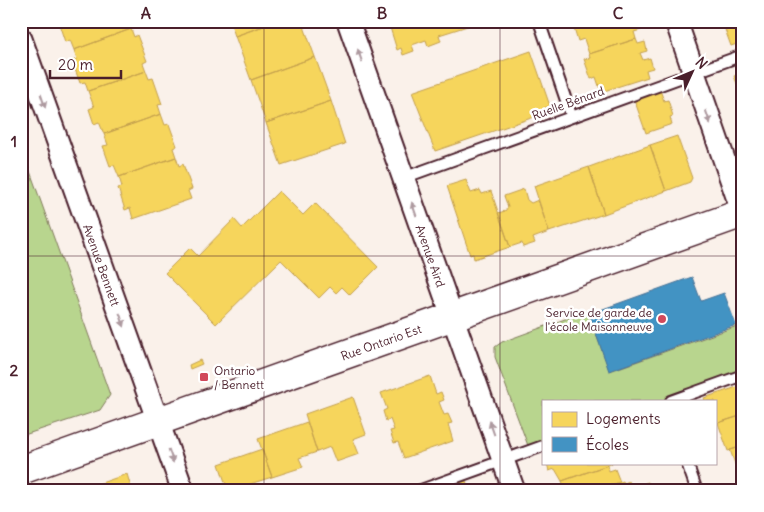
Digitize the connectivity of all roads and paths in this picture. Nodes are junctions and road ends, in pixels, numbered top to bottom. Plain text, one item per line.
1 (348, 21) edge
2 (540, 21) edge
3 (676, 21) edge
4 (21, 39) edge
5 (743, 55) edge
6 (693, 73) junction
7 (571, 115) junction
8 (403, 178) junction
9 (743, 213) edge
10 (452, 317) junction
11 (743, 375) edge
12 (674, 400) edge
13 (159, 420) junction
14 (542, 446) edge
15 (503, 460) junction
16 (687, 464) edge
17 (21, 470) edge
18 (183, 491) edge
19 (418, 491) edge
20 (514, 491) edge
21 (696, 491) edge

8 -> 1 street, Avenue Aird
2 - 7 lane
3 - 6 street
4 -> 13 street, Avenue Bennett
5 - 6 lane, Ruelle Bénard
6 - 7 lane, Ruelle Bénard
6 -> 9 street
7 - 8 lane, Ruelle Bénard
10 -> 8 street, Avenue Aird
9 - 10 main road, Rue Ontario Est
10 - 13 main road, Rue Ontario Est
15 -> 10 street, Avenue Aird
11 - 12 lane
13 - 17 main road, Rue Ontario Est
13 -> 18 street, Avenue Bennett
14 - 15 lane
15 - 19 lane
15 - 20 street, Avenue Aird
16 - 21 lane

